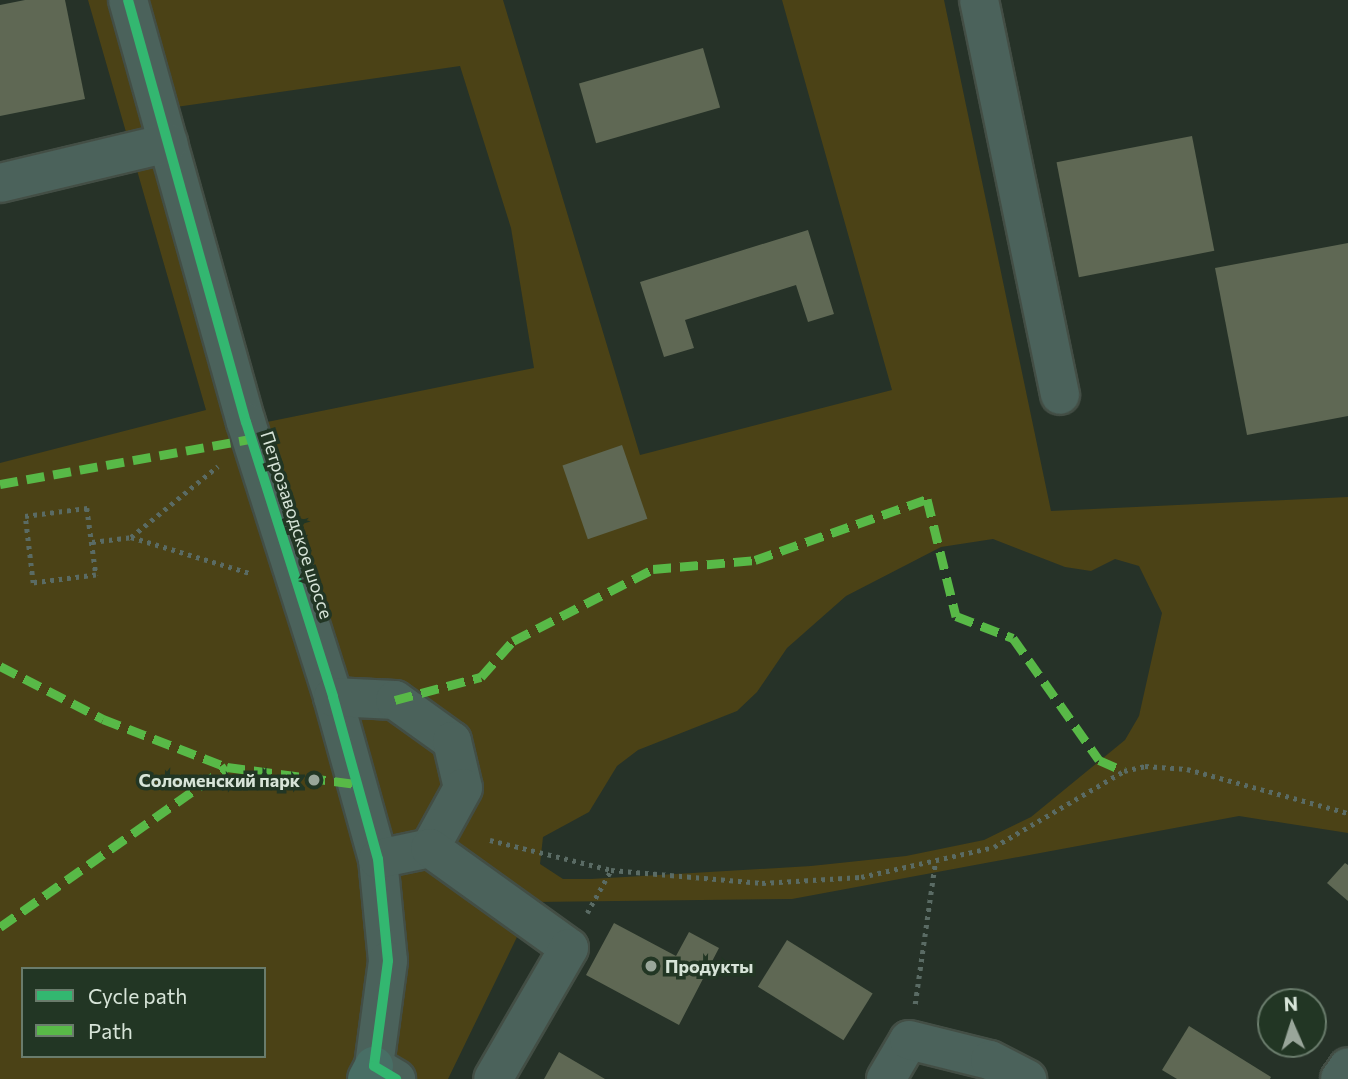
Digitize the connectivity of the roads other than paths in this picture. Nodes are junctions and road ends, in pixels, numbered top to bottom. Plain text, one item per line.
1 (128, 0) edge
2 (979, 0) edge
3 (168, 143) junction
4 (0, 183) edge
5 (1060, 395) dead end
6 (333, 697) junction
7 (435, 839) junction
8 (378, 859) junction
9 (1348, 1067) edge
10 (379, 1075) edge
11 (493, 1079) edge
12 (886, 1079) edge
13 (1027, 1079) edge
14 (1340, 1079) edge

1 - 3 street, Петрозаводское шоссе
2 - 5 street
3 - 4 street
3 - 6 street, Петрозаводское шоссе
6 - 7 street
6 - 8 street, Петрозаводское шоссе
7 - 8 street
7 - 11 street
8 - 10 street, Петрозаводское шоссе
9 - 14 street
12 - 13 street

